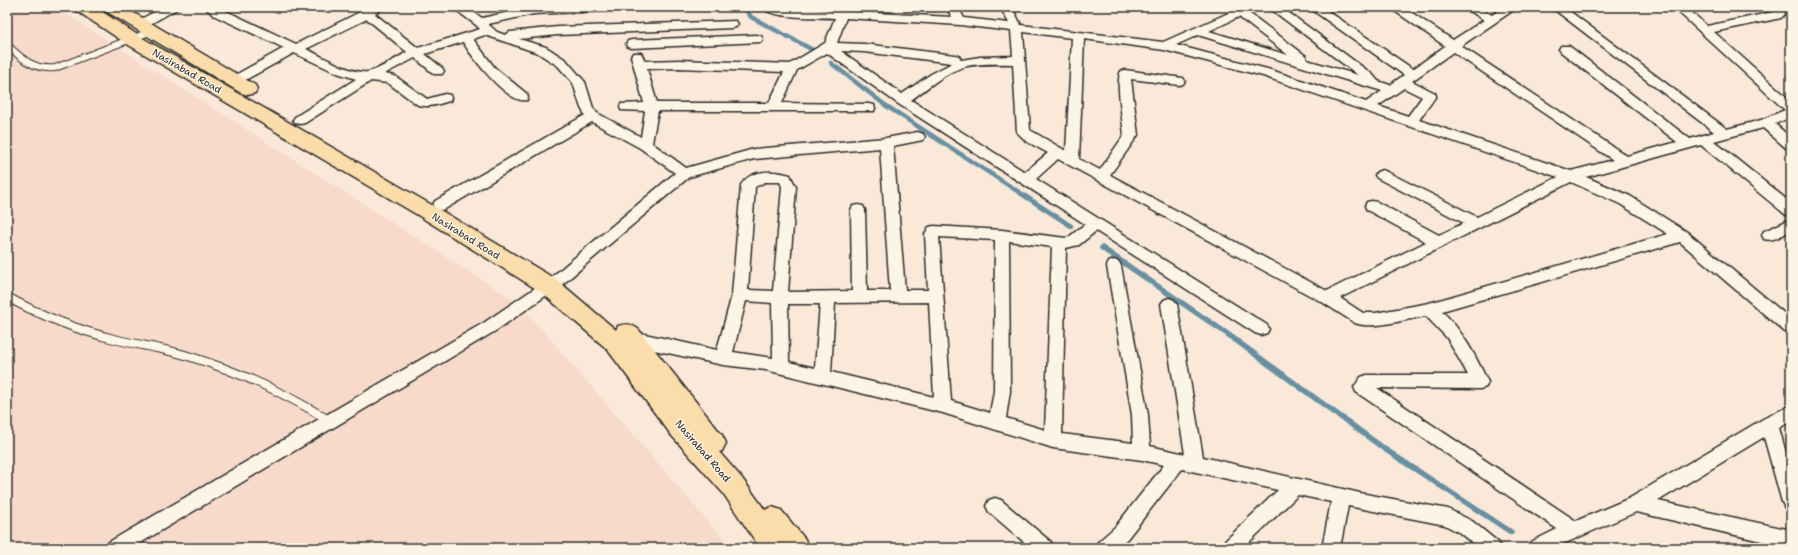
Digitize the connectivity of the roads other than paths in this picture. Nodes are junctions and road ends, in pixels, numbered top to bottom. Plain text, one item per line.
1 (83, 7) edge
2 (112, 7) edge
3 (173, 7) edge
4 (211, 7) edge
5 (379, 7) edge
6 (458, 7) edge
7 (607, 7) edge
8 (768, 7) edge
9 (952, 7) edge
10 (1006, 7) edge
11 (1252, 7) edge
12 (1274, 7) edge
13 (1314, 7) edge
14 (1395, 7) edge
15 (1470, 7) edge
16 (1512, 7) edge
17 (1557, 7) edge
18 (1679, 7) edge
19 (1775, 7) edge
20 (1239, 11) junction
21 (879, 12) edge
22 (368, 14) junction
23 (842, 14) junction
24 (1492, 20) junction
25 (960, 21) junction
26 (732, 24) dead end
27 (483, 27) junction
28 (626, 28) junction
29 (1017, 28) junction
30 (1706, 30) junction
31 (142, 31) junction
32 (1196, 31) junction
33 (1078, 35) junction
34 (501, 37) junction
35 (466, 38) junction
36 (757, 39) dead end
37 (632, 44) junction
38 (7, 45) edge
39 (1164, 46) junction
40 (1453, 46) junction
41 (295, 49) junction
42 (824, 49) junction
43 (1565, 49) dead end
44 (416, 53) junction
45 (955, 59) dead end
46 (1019, 60) junction
47 (640, 64) junction
48 (1310, 64) junction
49 (792, 68) junction
50 (438, 71) dead end
51 (368, 77) junction
52 (1408, 78) junction
53 (234, 81) junction
54 (1178, 81) dead end
55 (1375, 85) junction
56 (1392, 90) junction
57 (522, 97) dead end
58 (445, 98) dead end
59 (902, 100) junction
60 (626, 107) dead end
61 (774, 107) junction
62 (1368, 107) junction
63 (652, 108) junction
64 (869, 108) dead end
65 (1791, 108) edge
66 (1791, 112) edge
67 (592, 116) junction
68 (300, 120) junction
69 (1410, 122) junction
70 (1765, 123) junction
71 (1725, 134) junction
72 (918, 137) dead end
73 (1704, 140) junction
74 (886, 143) junction
75 (1688, 144) junction
76 (645, 145) junction
77 (1791, 145) edge
78 (1058, 152) junction
79 (1072, 161) junction
80 (1625, 161) junction
81 (684, 173) junction
82 (1382, 175) dead end
83 (1571, 176) junction
84 (1102, 177) junction
85 (1026, 179) junction
86 (440, 206) junction
87 (1372, 206) dead end
88 (858, 210) dead end
89 (1791, 211) edge
90 (1477, 223) junction
91 (1791, 224) edge
92 (1093, 225) junction
93 (1002, 235) junction
94 (1769, 235) dead end
95 (1682, 236) junction
96 (1066, 242) junction
97 (1439, 242) junction
98 (1114, 266) dead end
99 (554, 282) junction
100 (740, 295) junction
101 (936, 296) junction
102 (7, 297) edge
103 (828, 297) junction
104 (860, 297) junction
105 (898, 297) junction
106 (780, 298) junction
107 (1327, 298) junction
108 (1169, 304) dead end
109 (1429, 309) junction
110 (1791, 328) edge
111 (1261, 329) dead end
112 (623, 340) junction
113 (724, 358) junction
114 (780, 367) junction
115 (823, 377) junction
116 (943, 406) junction
117 (1791, 412) edge
118 (330, 421) junction
119 (996, 422) junction
120 (1769, 424) junction
121 (1053, 440) junction
122 (1142, 452) junction
123 (1186, 463) junction
124 (1295, 486) junction
125 (1341, 496) junction
126 (1791, 502) edge
127 (1636, 504) junction
128 (995, 506) dead end
129 (1574, 530) junction
130 (1791, 539) edge
131 (1541, 545) edge
132 (115, 548) edge
133 (776, 548) edge
134 (795, 548) edge
135 (1045, 548) edge
136 (1104, 548) edge
137 (1230, 548) edge
138 (1331, 548) edge
139 (1492, 548) edge

1 - 31 highway, Nasirabad Road
2 - 31 highway, Nasirabad Road
3 - 31 street
4 - 41 street
5 - 22 street
6 - 27 street
7 - 27 street
8 - 23 street
9 - 25 street
10 - 29 street
11 - 20 street
12 - 55 street
13 - 52 street
14 - 40 street
15 - 24 street
16 - 24 street
17 - 71 street
18 - 30 street
19 - 30 street
20 - 32 street
20 - 48 street
21 - 23 street
21 - 25 street
22 - 41 street
22 - 44 street
23 - 42 street
24 - 40 street
25 - 29 street
26 - 28 street
27 - 34 street
27 - 35 street
28 - 34 street
28 - 37 street
29 - 33 street
29 - 46 street
30 - 65 street
31 - 38 lane
31 - 53 highway, Nasirabad Road
31 - 99 highway, Nasirabad Road
32 - 39 street
32 - 48 street
33 - 39 street
33 - 79 street
34 - 67 street
35 - 44 street
35 - 57 street
36 - 37 street
37 - 47 street
39 - 62 street
40 - 52 street
40 - 80 street
41 - 51 street
41 - 53 street
42 - 45 street
42 - 49 street
42 - 59 street
43 - 75 street
44 - 50 street
44 - 51 street
46 - 59 street
46 - 78 street
47 - 49 street
47 - 63 street
48 - 55 street
49 - 61 street
51 - 58 street
51 - 68 street
52 - 56 street
52 - 69 street
53 - 68 highway, Nasirabad Road
54 - 84 street
55 - 56 street
56 - 62 street
59 - 85 street
60 - 63 street
61 - 63 street
61 - 64 street
62 - 69 street
63 - 76 street
66 - 70 street
67 - 76 street
67 - 86 street
68 - 86 highway, Nasirabad Road
69 - 83 street
70 - 71 street
70 - 77 street
71 - 73 street
72 - 74 street
73 - 75 street
73 - 89 street
74 - 81 street
74 - 105 street
75 - 80 street
76 - 81 street
78 - 79 street
78 - 85 street
79 - 84 street
80 - 83 street
81 - 99 street
82 - 90 street
83 - 90 street
83 - 95 street
84 - 107 street
85 - 92 street
86 - 99 highway, Nasirabad Road
87 - 97 street
88 - 104 street
90 - 97 street
91 - 94 street
92 - 96 street
92 - 111 street
93 - 96 street
93 - 101 street
93 - 119 street
95 - 109 street
95 - 110 street
96 - 121 street
97 - 107 street
98 - 122 street
99 - 112 highway, Nasirabad Road
99 - 118 street
100 - 106 street
100 - 106 street
100 - 113 street
101 - 105 street
101 - 116 street
102 - 118 lane
103 - 104 street
103 - 106 street
103 - 115 street
104 - 105 street
106 - 114 street
107 - 109 street
108 - 123 street
109 - 129 street
112 - 113 street
112 - 133 highway, Nasirabad Road
112 - 134 highway, Nasirabad Road
113 - 114 street
114 - 115 street
115 - 116 street
116 - 119 street
117 - 120 street
118 - 132 street
119 - 121 street
120 - 126 street
120 - 127 street
121 - 122 street
122 - 123 street
123 - 124 street
123 - 136 street
124 - 125 street
124 - 137 street
125 - 138 street
125 - 139 street
127 - 129 street
127 - 130 street
128 - 135 street
129 - 131 street

